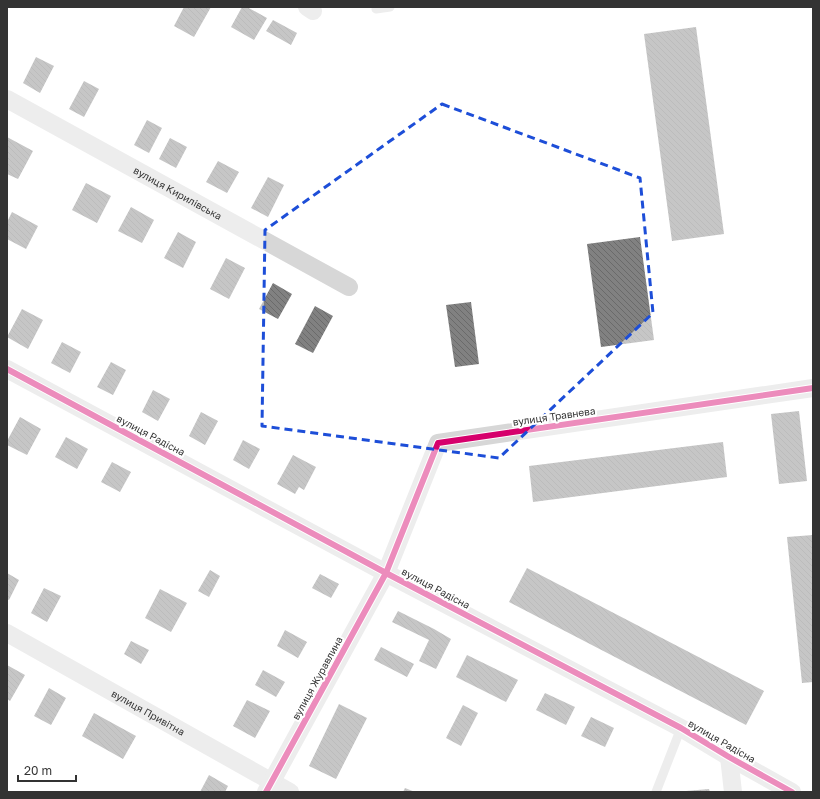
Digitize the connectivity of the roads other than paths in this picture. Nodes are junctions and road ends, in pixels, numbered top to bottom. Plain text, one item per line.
1 (390, 7) edge
2 (376, 9) dead end
3 (7, 99) edge
4 (349, 287) dead end
5 (7, 369) edge
6 (813, 388) edge
7 (386, 573) junction
8 (7, 633) edge
9 (681, 728) junction
10 (729, 757) junction
11 (269, 787) edge
12 (290, 792) edge
13 (656, 792) edge
14 (733, 792) edge
15 (792, 792) edge

1 - 2 lane
3 - 4 street, вулиця Кирилівська
5 - 7 street, вулиця Радісна
6 - 7 street, вулиця Травнева
7 - 9 street, вулиця Радісна
7 - 11 street, вулиця Журавлина
8 - 11 street, вулиця Привітна
9 - 10 street, вулиця Радісна
9 - 13 lane
10 - 14 street
10 - 15 street, вулиця Радісна
11 - 12 street, вулиця Привітна

